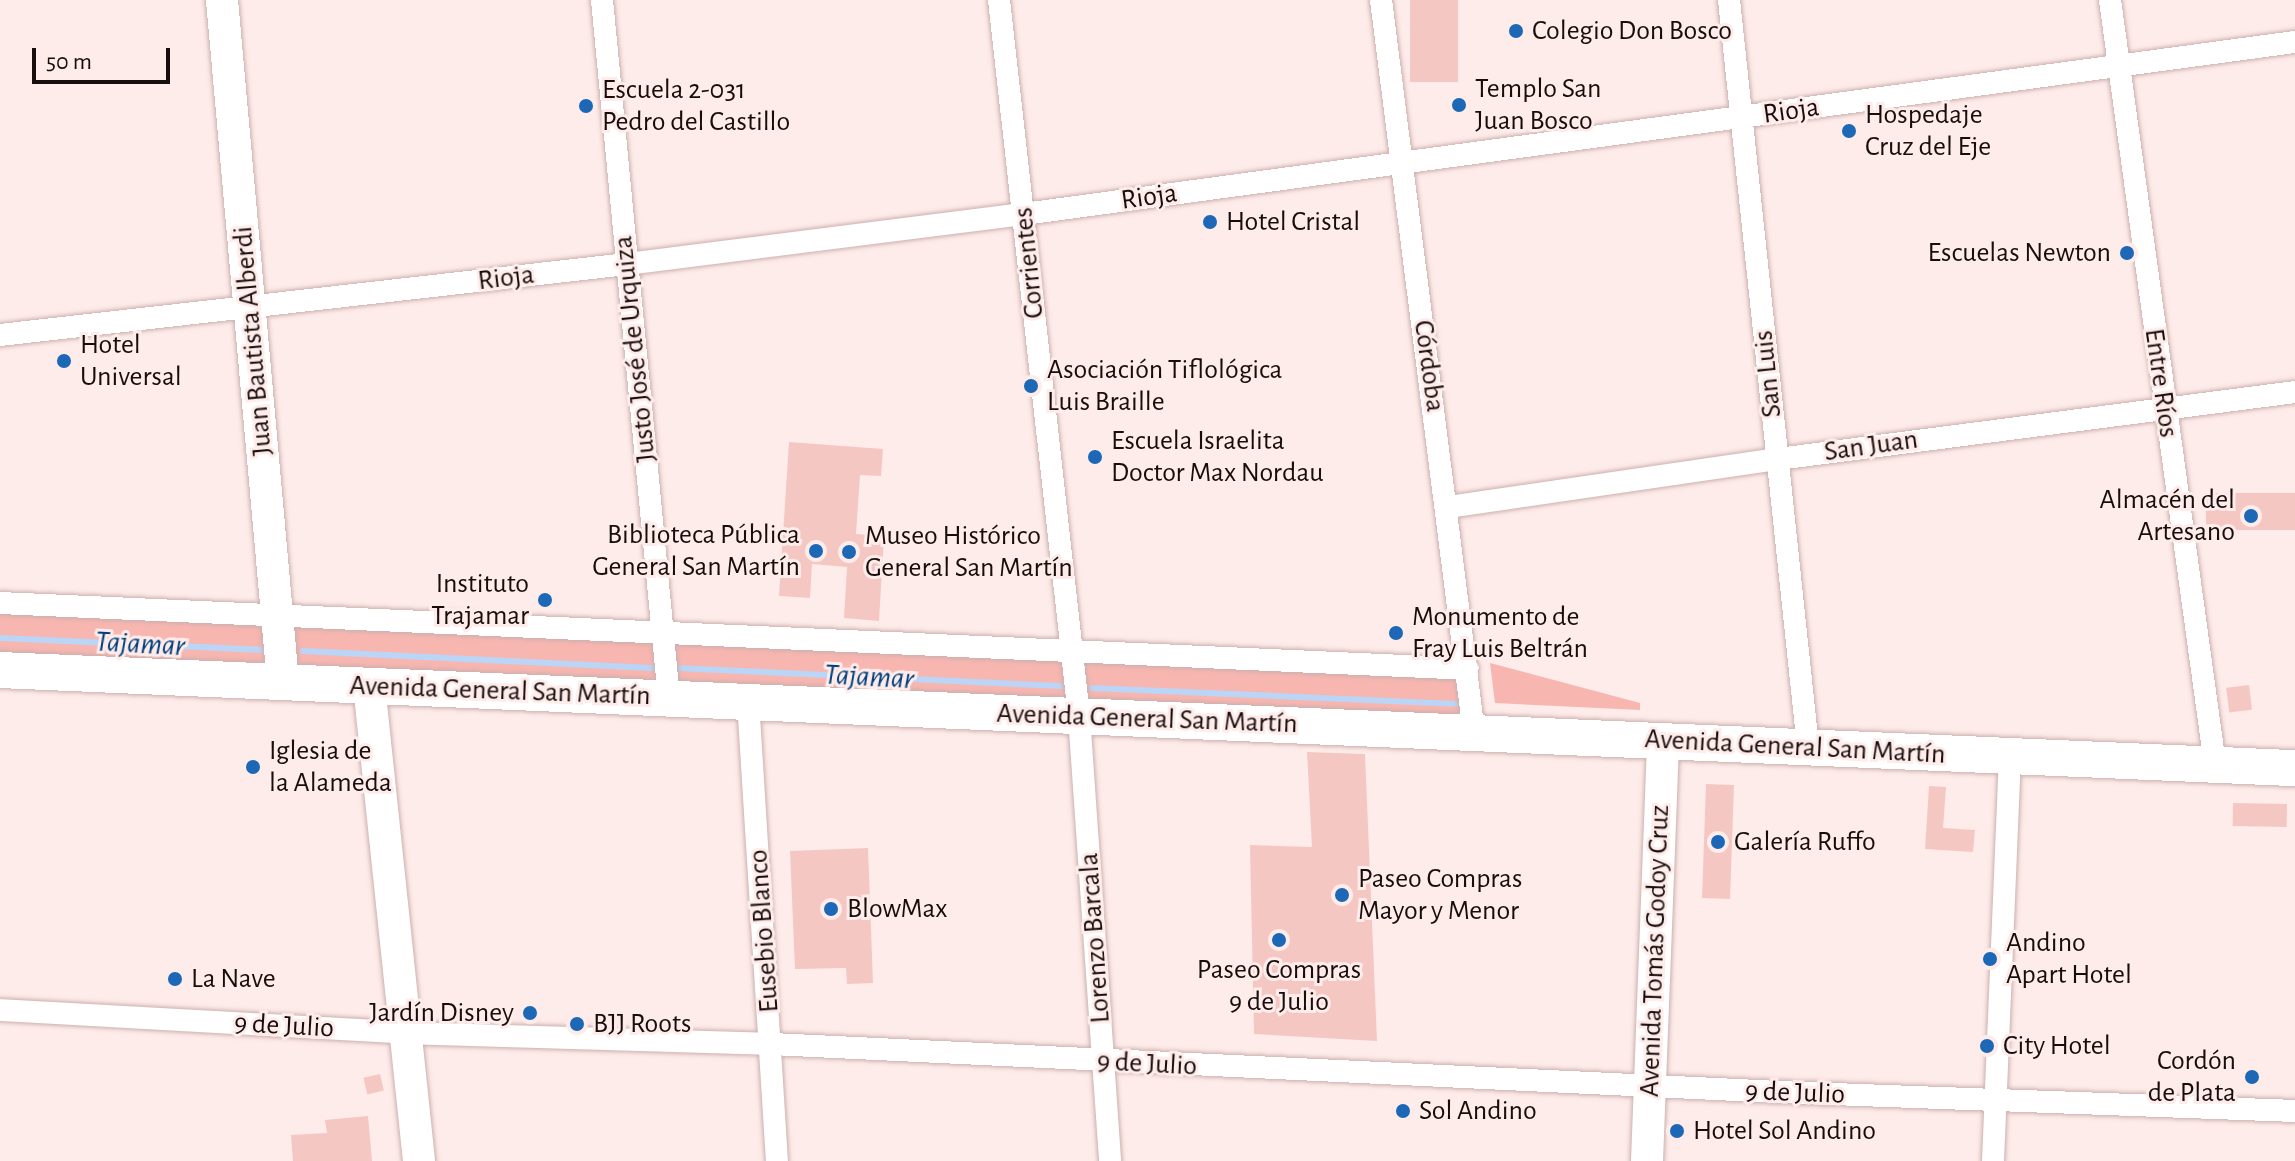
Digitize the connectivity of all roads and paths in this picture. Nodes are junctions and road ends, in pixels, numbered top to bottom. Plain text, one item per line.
1 (222, 0) edge
2 (602, 0) edge
3 (999, 0) edge
4 (1381, 0) edge
5 (1729, 0) edge
6 (2110, 0) edge
7 (2295, 42) edge
8 (2119, 66) junction
9 (1741, 118) junction
10 (1402, 162) junction
11 (1024, 214) junction
12 (627, 264) junction
13 (250, 308) junction
14 (0, 335) edge
15 (2295, 392) edge
16 (2164, 407) junction
17 (1778, 459) junction
18 (1448, 507) junction
19 (0, 603) edge
20 (277, 617) junction
21 (663, 633) junction
22 (1073, 652) junction
23 (1468, 669) junction
24 (0, 670) edge
25 (283, 682) junction
26 (369, 685) junction
27 (669, 698) junction
28 (748, 701) junction
29 (1079, 716) junction
30 (1474, 733) junction
31 (1663, 741) junction
32 (1808, 747) junction
33 (2010, 756) junction
34 (2215, 765) junction
35 (2295, 768) edge
36 (0, 1010) edge
37 (406, 1033) junction
38 (772, 1044) junction
39 (1104, 1062) junction
40 (1650, 1086) junction
41 (1996, 1101) junction
42 (2295, 1111) edge
43 (419, 1161) edge
44 (777, 1161) edge
45 (1110, 1161) edge
46 (1647, 1161) edge
47 (1993, 1161) edge

1 - 13 street, Juan Bautista Alberdi
2 - 12 street, Justo José de Urquiza
3 - 11 street, Corrientes
4 - 10 street, Córdoba
5 - 9 street, San Luis
6 - 8 street, Entre Ríos
7 - 8 street, Rioja
8 - 9 street, Rioja
8 - 16 street, Entre Ríos
9 - 10 street, Rioja
9 - 17 street, San Luis
10 - 11 street, Rioja
10 - 18 street, Córdoba
11 - 12 street, Rioja
11 - 22 street, Corrientes
12 - 13 street, Rioja
12 - 21 street, Justo José de Urquiza
13 - 14 street, Rioja
13 - 20 street, Juan Bautista Alberdi
15 - 16 street, San Juan
16 - 17 street, San Juan
16 - 34 street, Entre Ríos
17 - 18 street, San Juan
17 - 32 street, San Luis
18 - 23 street, Córdoba
19 - 20 street
20 - 21 street
20 - 25 street, Juan Bautista Alberdi
21 - 22 street
21 - 27 street, Justo José de Urquiza
22 - 23 street
22 - 29 street, Corrientes
23 - 30 street, Córdoba
24 - 25 main road, Avenida General San Martín
25 - 26 main road, Avenida General San Martín
26 - 27 main road, Avenida General San Martín
26 - 37 street
27 - 28 main road, Avenida General San Martín
28 - 29 main road, Avenida General San Martín
28 - 38 street, Eusebio Blanco
29 - 30 main road, Avenida General San Martín
29 - 39 street, Lorenzo Barcala
30 - 31 main road, Avenida General San Martín
31 - 32 main road, Avenida General San Martín
31 - 40 street, Avenida Tomás Godoy Cruz
32 - 33 main road, Avenida General San Martín
33 - 34 main road, Avenida General San Martín
33 - 41 street
34 - 35 main road, Avenida General San Martín
36 - 37 street, 9 de Julio
37 - 38 street, 9 de Julio
37 - 43 street
38 - 39 street, 9 de Julio
38 - 44 street, Eusebio Blanco
39 - 40 street, 9 de Julio
39 - 45 street, Lorenzo Barcala
40 - 41 street, 9 de Julio
40 - 46 street, Avenida Tomás Godoy Cruz
41 - 42 street, 9 de Julio
41 - 47 street

